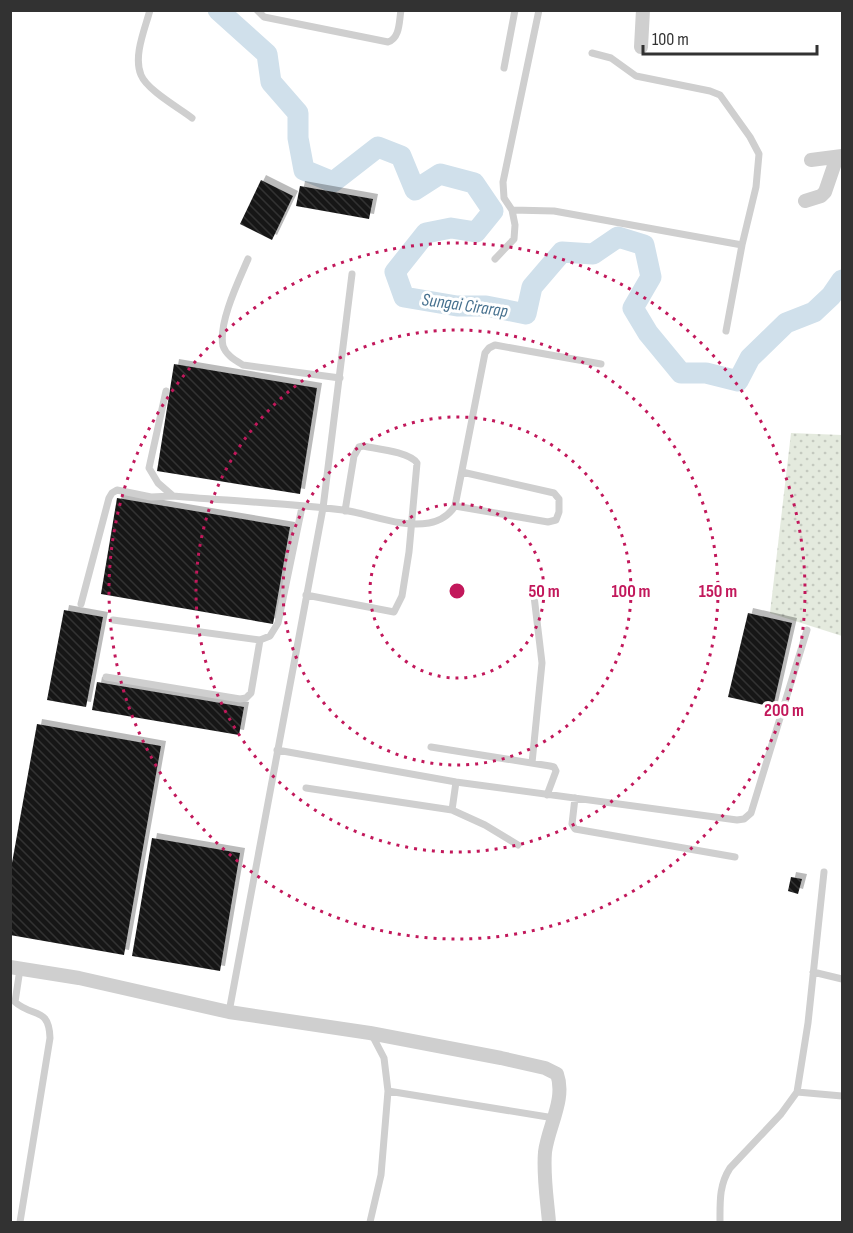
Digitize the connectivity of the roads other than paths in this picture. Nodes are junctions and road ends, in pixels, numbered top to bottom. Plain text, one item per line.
1 (150, 10) edge
2 (257, 10) edge
3 (401, 10) edge
4 (515, 10) edge
5 (539, 10) edge
6 (643, 10) edge
7 (641, 47) dead end
8 (592, 53) dead end
9 (504, 68) dead end
10 (192, 118) dead end
11 (840, 156) edge
12 (811, 160) dead end
13 (805, 201) dead end
14 (512, 210) junction
15 (742, 245) junction
16 (248, 259) dead end
17 (495, 259) dead end
18 (352, 274) dead end
19 (726, 331) dead end
20 (601, 364) dead end
21 (340, 378) junction
22 (166, 391) dead end
23 (462, 472) junction
24 (173, 496) junction
25 (455, 506) junction
26 (302, 507) junction
27 (323, 508) junction
28 (345, 511) junction
29 (412, 523) junction
30 (306, 595) junction
31 (534, 596) dead end
32 (81, 604) dead end
33 (113, 620) dead end
34 (807, 630) dead end
35 (260, 640) junction
36 (106, 677) dead end
37 (431, 747) dead end
38 (277, 750) junction
39 (532, 763) junction
40 (456, 782) junction
41 (306, 788) dead end
42 (547, 795) junction
43 (575, 798) junction
44 (452, 810) junction
45 (518, 845) dead end
46 (735, 857) dead end
47 (824, 872) dead end
48 (15, 968) edge
49 (813, 972) junction
50 (843, 979) edge
51 (229, 1012) junction
52 (370, 1033) junction
53 (388, 1091) junction
54 (797, 1092) junction
55 (843, 1095) edge
56 (554, 1118) junction
57 (20, 1222) edge
58 (370, 1222) edge
59 (549, 1222) edge
60 (720, 1222) edge

1 - 10 lane
2 - 3 lane
4 - 9 lane
5 - 14 lane
6 - 7 street
8 - 15 lane
11 - 12 street
11 - 13 street
14 - 15 lane
14 - 17 lane
15 - 19 lane
16 - 21 lane
18 - 21 lane
20 - 23 lane
21 - 27 lane
22 - 24 lane
23 - 25 lane
23 - 25 lane
24 - 26 lane
24 - 32 lane
25 - 29 lane
26 - 27 lane
26 - 35 lane
27 - 28 lane
27 - 30 lane
28 - 29 lane
28 - 29 lane
29 - 30 lane
30 - 38 lane
31 - 39 lane
33 - 35 lane
34 - 43 lane
35 - 36 lane
37 - 39 lane
38 - 40 lane
38 - 51 lane
39 - 42 lane
40 - 42 lane
40 - 44 lane
41 - 44 lane
42 - 43 lane
43 - 46 lane
44 - 45 lane
47 - 49 lane
48 - 51 street
48 - 57 lane
49 - 50 lane
49 - 54 lane
51 - 52 street
52 - 53 lane
52 - 56 street
53 - 56 lane
53 - 58 lane
54 - 55 lane
54 - 60 lane
56 - 59 street

